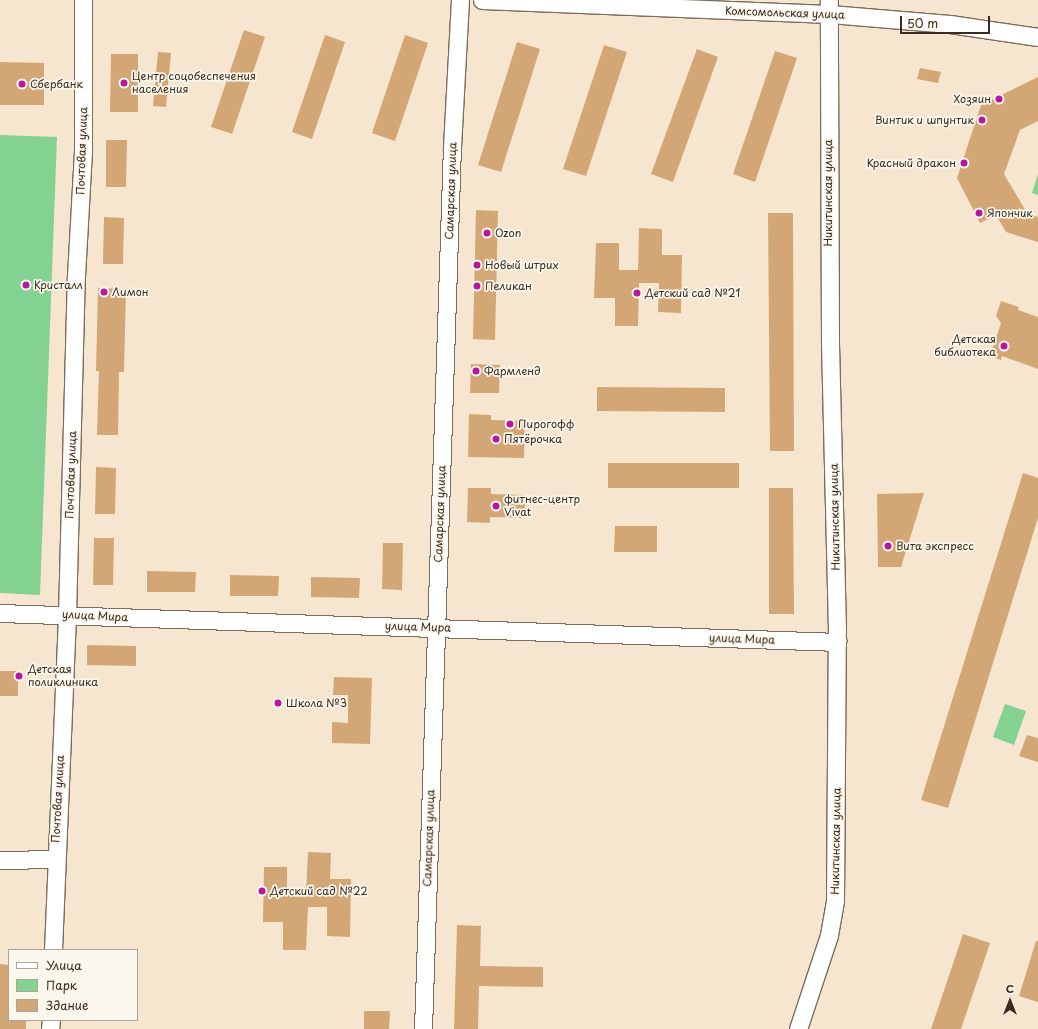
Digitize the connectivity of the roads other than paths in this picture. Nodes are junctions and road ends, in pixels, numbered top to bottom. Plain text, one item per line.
1 (83, 0) edge
2 (460, 0) edge
3 (482, 0) edge
4 (829, 7) edge
5 (1038, 37) edge
6 (0, 613) edge
7 (66, 615) junction
8 (436, 628) junction
9 (837, 642) junction
10 (55, 859) junction
11 (0, 860) edge
12 (52, 949) edge
13 (423, 1029) edge
14 (798, 1029) edge

1 - 7 street, Почтовая улица
2 - 8 street, Самарская улица
3 - 4 street, Комсомольская улица
4 - 5 street, Комсомольская улица
4 - 9 street, Никитинская улица
6 - 7 street, улица Мира
7 - 8 street, улица Мира
7 - 10 street, Почтовая улица
8 - 9 street, улица Мира
8 - 13 street, Самарская улица
9 - 14 street, Никитинская улица
10 - 11 street
10 - 12 street, Почтовая улица

